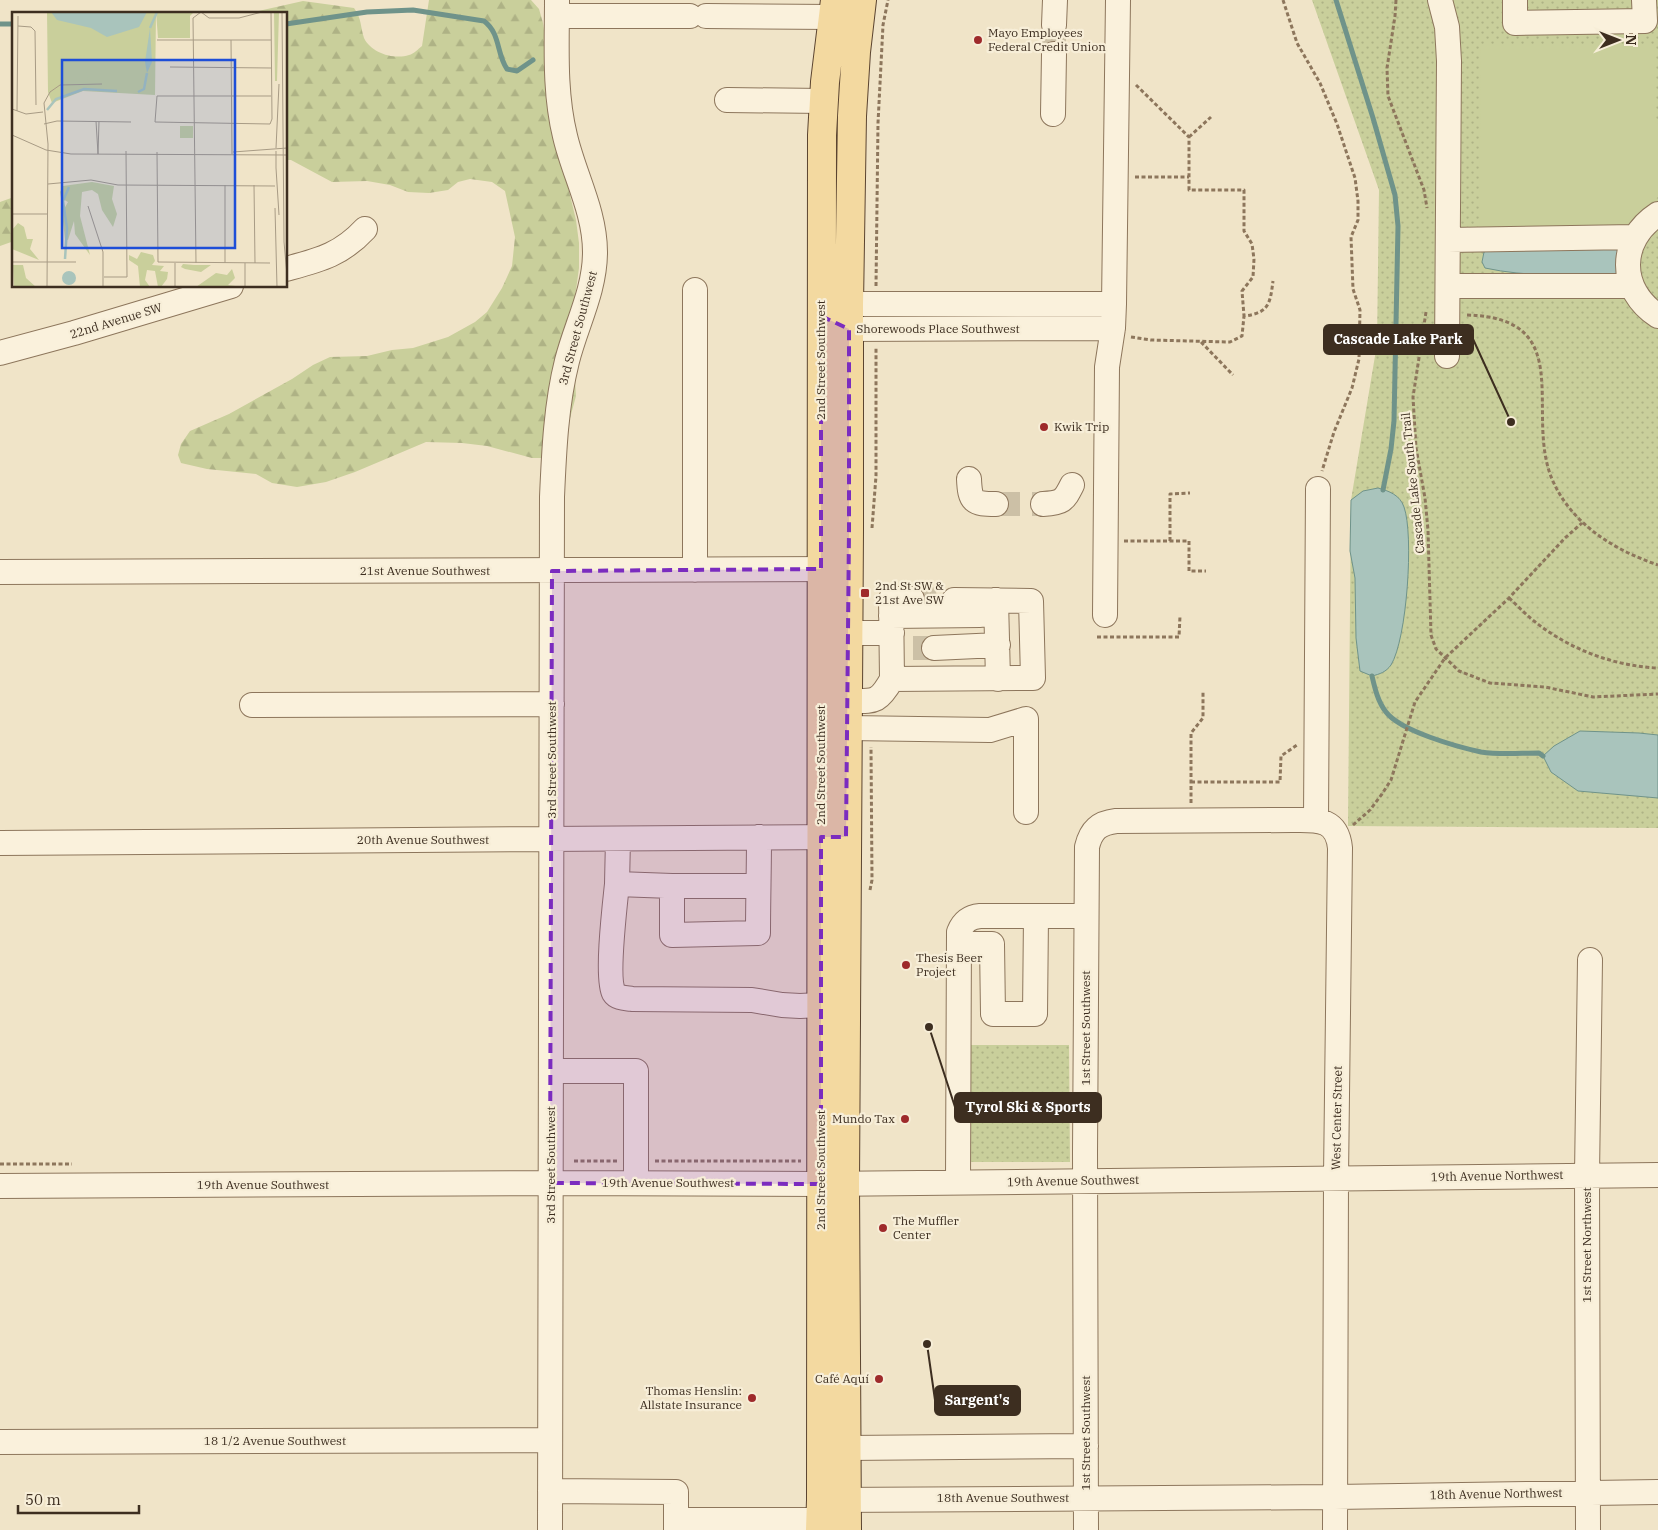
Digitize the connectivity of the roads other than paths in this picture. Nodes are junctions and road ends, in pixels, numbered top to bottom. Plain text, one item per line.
1 (862, 0) edge
2 (1055, 0) edge
3 (1118, 0) edge
4 (1440, 0) edge
5 (1515, 0) edge
6 (1644, 0) edge
7 (557, 8) edge
8 (833, 8) edge
9 (1054, 25) tunnel mouth
10 (1054, 54) tunnel mouth
11 (728, 100) dead end
12 (823, 101) junction
13 (1053, 114) dead end
14 (1658, 214) edge
15 (365, 229) dead end
16 (1635, 237) junction
17 (1448, 240) junction
18 (288, 269) edge
19 (1448, 286) junction
20 (1632, 286) junction
21 (223, 288) edge
22 (694, 290) dead end
23 (994, 304) junction
24 (1114, 304) junction
25 (821, 316) junction
26 (1658, 316) edge
27 (849, 317) junction
28 (994, 328) junction
29 (1120, 332) junction
30 (0, 354) edge
31 (1448, 356) dead end
32 (970, 479) dead end
33 (1072, 485) dead end
34 (1318, 489) road end
35 (996, 504) tunnel mouth
36 (1043, 504) tunnel mouth
37 (821, 569) junction
38 (849, 569) junction
39 (552, 570) junction
40 (695, 570) junction
41 (0, 572) edge
42 (959, 599) tunnel mouth
43 (997, 607) junction
44 (1105, 615) dead end
45 (904, 627) junction
46 (849, 633) junction
47 (998, 646) junction
48 (892, 679) junction
49 (998, 679) junction
50 (848, 701) junction
51 (552, 704) junction
52 (252, 705) dead end
53 (848, 728) junction
54 (1026, 812) dead end
55 (1316, 820) junction
56 (759, 837) junction
57 (834, 837) junction
58 (618, 838) junction
59 (552, 839) junction
60 (0, 843) edge
61 (617, 884) junction
62 (672, 886) junction
63 (758, 886) junction
64 (994, 916) junction
65 (1036, 916) junction
66 (1086, 916) junction
67 (959, 944) junction
68 (992, 944) junction
69 (1590, 960) dead end
70 (834, 1004) junction
71 (551, 1071) junction
72 (636, 1172) junction
73 (1587, 1175) junction
74 (1658, 1175) edge
75 (829, 1176) junction
76 (1336, 1177) junction
77 (1085, 1180) junction
78 (550, 1182) junction
79 (958, 1182) junction
80 (0, 1186) edge
81 (550, 1440) junction
82 (0, 1442) edge
83 (1086, 1446) junction
84 (847, 1448) junction
85 (550, 1491) junction
86 (1588, 1492) junction
87 (1658, 1492) edge
88 (1335, 1496) junction
89 (1086, 1498) junction
90 (827, 1512) edge
91 (676, 1525) edge
92 (550, 1530) edge
93 (847, 1530) edge
94 (1086, 1530) edge
95 (1335, 1530) edge
96 (1588, 1530) edge

1 - 27 main road, 2nd Street Southwest
2 - 9 street
3 - 24 street
4 - 17 street
5 - 6 street
7 - 8 street
7 - 39 street, 3rd Street Southwest
8 - 12 main road, 2nd Street Southwest
10 - 13 street
11 - 12 street
12 - 25 main road, 2nd Street Southwest
14 - 16 street
15 - 18 street
16 - 17 street
16 - 20 street
17 - 19 street
19 - 20 street
19 - 31 street
20 - 26 street
21 - 30 street, 22nd Avenue SW
22 - 40 street
23 - 24 street, Shorewoods Place Southwest
23 - 27 street, Shorewoods Place Southwest
23 - 28 street
24 - 29 street
25 - 27 street, Shorewoods Place Southwest
25 - 37 main road, 2nd Street Southwest
27 - 28 street, Shorewoods Place Southwest
27 - 38 main road, 2nd Street Southwest
28 - 29 street, Shorewoods Place Southwest
29 - 44 street
32 - 35 street
33 - 36 street
34 - 55 street
37 - 38 street, 21st Avenue Southwest
37 - 40 street, 21st Avenue Southwest
37 - 57 main road, 2nd Street Southwest
38 - 46 main road, 2nd Street Southwest
39 - 40 street, 21st Avenue Southwest
39 - 41 street, 21st Avenue Southwest
39 - 51 street, 3rd Street Southwest
42 - 43 street
43 - 45 street
43 - 47 street
43 - 49 street
45 - 46 street
45 - 47 street
45 - 48 street
46 - 50 main road, 2nd Street Southwest
47 - 49 street
48 - 49 street
48 - 50 street
50 - 53 main road, 2nd Street Southwest
51 - 52 street
51 - 59 street, 3rd Street Southwest
53 - 54 street
53 - 57 main road, 2nd Street Southwest
55 - 66 street, 1st Street Southwest
55 - 76 street, West Center Street
56 - 57 street, 20th Avenue Southwest
56 - 58 street, 20th Avenue Southwest
56 - 63 street
57 - 70 main road, 2nd Street Southwest
58 - 59 street, 20th Avenue Southwest
58 - 61 street
59 - 60 street, 20th Avenue Southwest
59 - 71 street, 3rd Street Southwest
61 - 62 street
61 - 70 street
62 - 63 street
62 - 63 street
64 - 65 street
64 - 67 street
64 - 68 street
65 - 66 street
65 - 68 street
66 - 77 street, 1st Street Southwest
67 - 68 street
67 - 79 street
69 - 73 street, 1st Street Northwest
70 - 75 main road, 2nd Street Southwest
71 - 72 street
71 - 78 street, 3rd Street Southwest
72 - 75 street, 19th Avenue Southwest
72 - 78 street, 19th Avenue Southwest
73 - 74 street, 19th Avenue Northwest
73 - 76 street, 19th Avenue Northwest
73 - 86 street, 1st Street Northwest
75 - 79 street, 19th Avenue Southwest
75 - 84 main road, 2nd Street Southwest
75 - 90 main road, 2nd Street Southwest
76 - 77 street, 19th Avenue Southwest
76 - 88 street, West Center Street
77 - 79 street, 19th Avenue Southwest
77 - 83 street, 1st Street Southwest
78 - 80 street, 19th Avenue Southwest
78 - 81 street, 3rd Street Southwest
81 - 82 street, 18 1/2 Avenue Southwest
81 - 85 street, 3rd Street Southwest
83 - 84 street
83 - 89 street, 1st Street Southwest
84 - 90 main road, 2nd Street Southwest
85 - 91 street
85 - 92 street, 3rd Street Southwest
86 - 87 street, 18th Avenue Northwest
86 - 88 street, 18th Avenue Northwest
86 - 96 street, 1st Street Northwest
88 - 89 street, 18th Avenue Southwest
88 - 95 street, West Center Street
89 - 90 street, 18th Avenue Southwest
89 - 94 street, 1st Street Southwest
90 - 91 street, 18th Avenue Southwest
90 - 93 main road, 2nd Street Southwest

